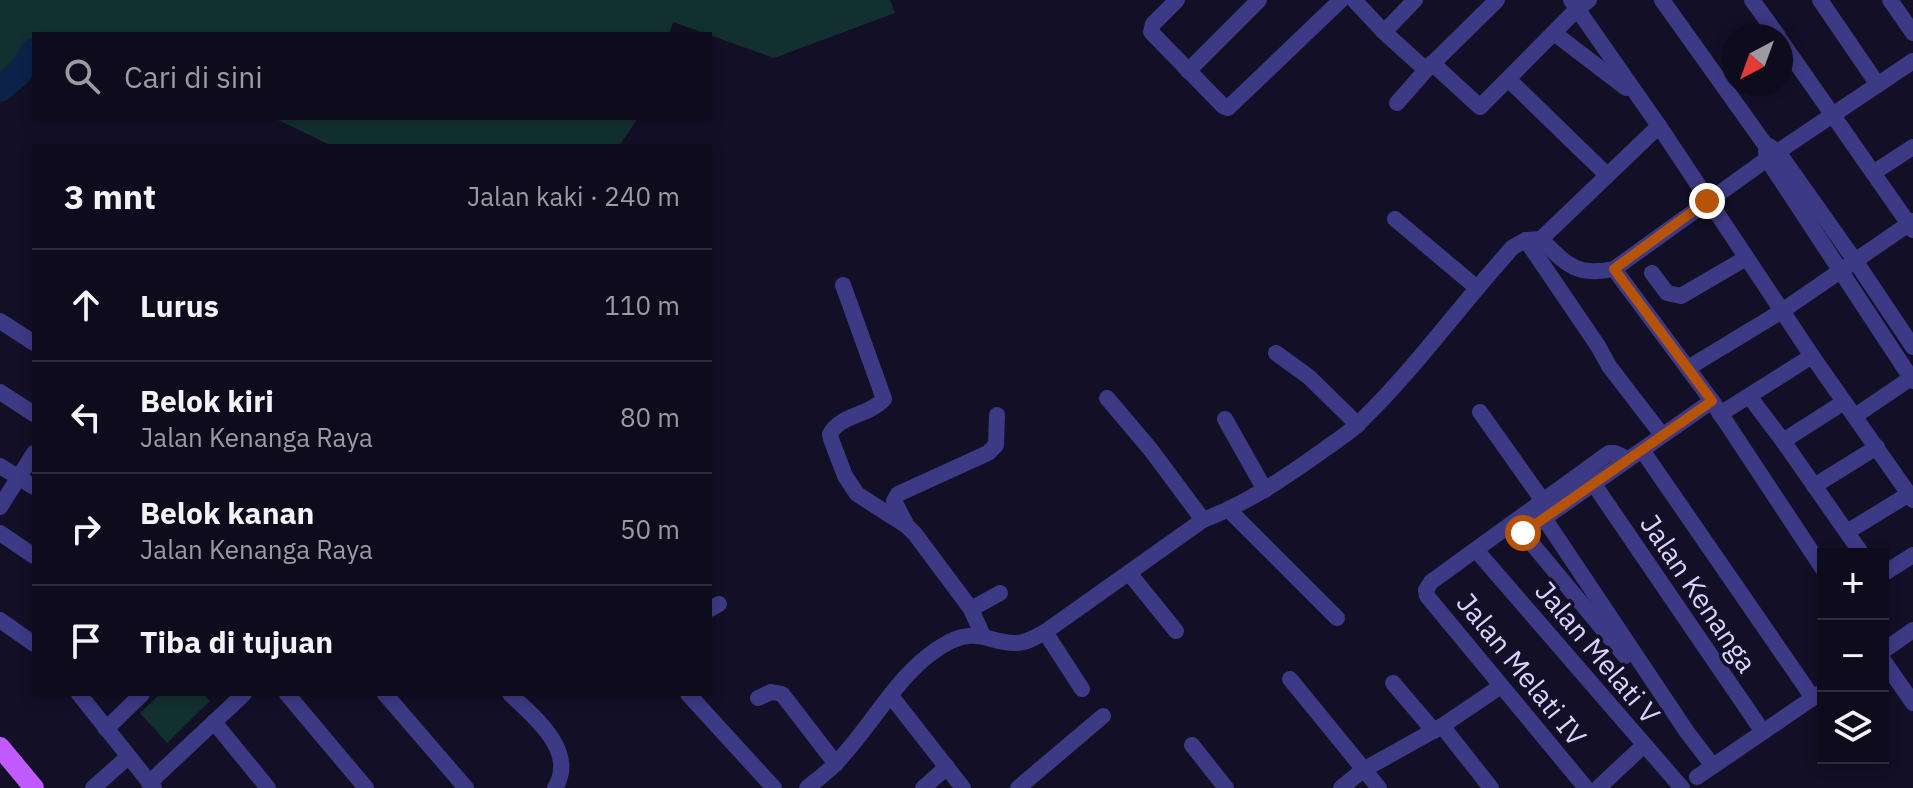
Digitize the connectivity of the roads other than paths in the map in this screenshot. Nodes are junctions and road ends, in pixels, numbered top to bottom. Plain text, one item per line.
1 (1177, 0) edge
2 (1259, 0) edge
3 (1341, 0) edge
4 (1354, 0) edge
5 (1415, 0) edge
6 (1497, 0) edge
7 (1752, 0) edge
8 (1820, 0) edge
9 (1890, 0) edge
10 (1579, 3) edge
11 (1670, 3) edge
12 (1769, 24) edge
13 (1384, 32) junction
14 (1554, 33) junction
15 (1913, 33) edge
16 (1793, 58) edge
17 (1913, 61) edge
18 (1429, 66) junction
19 (1188, 71) junction
20 (1508, 79) junction
21 (1878, 85) junction
22 (1639, 98) junction
23 (1397, 103) dead end
24 (1833, 116) junction
25 (1659, 126) junction
26 (1913, 147) edge
27 (1770, 151) junction
28 (1873, 173) junction
29 (1607, 175) junction
30 (1707, 201) junction
31 (1395, 219) dead end
32 (1912, 225) edge
33 (1534, 240) junction
34 (1746, 258) junction
35 (1849, 266) junction
36 (1614, 269) junction
37 (1652, 273) dead end
38 (843, 285) dead end
39 (1477, 288) junction
40 (1782, 311) junction
41 (0, 321) edge
42 (32, 342) edge
43 (1913, 348) edge
44 (1276, 353) dead end
45 (1812, 356) junction
46 (1898, 359) junction
47 (1688, 368) junction
48 (1912, 380) edge
49 (0, 392) edge
50 (1749, 396) junction
51 (1107, 398) dead end
52 (1844, 402) junction
53 (1716, 408) junction
54 (1480, 412) dead end
55 (32, 413) edge
56 (997, 415) dead end
57 (1855, 416) junction
58 (1225, 419) dead end
59 (1358, 425) junction
60 (1662, 435) junction
61 (1783, 441) junction
62 (1877, 447) junction
63 (1635, 454) junction
64 (32, 460) edge
65 (0, 466) edge
66 (26, 482) edge
67 (1593, 483) junction
68 (1814, 486) junction
69 (1265, 490) junction
70 (1911, 497) edge
71 (0, 507) edge
72 (1229, 510) junction
73 (1546, 510) junction
74 (0, 519) edge
75 (1203, 520) junction
76 (907, 526) junction
77 (1518, 527) junction
78 (1847, 532) junction
79 (0, 533) edge
80 (1858, 548) edge
81 (1476, 550) junction
82 (32, 555) edge
83 (1913, 555) edge
84 (1817, 560) edge
85 (1889, 570) edge
86 (1129, 573) junction
87 (1000, 593) dead end
88 (971, 609) junction
89 (1337, 618) dead end
90 (0, 620) edge
91 (1913, 630) edge
92 (1176, 631) dead end
93 (1045, 632) junction
94 (983, 636) junction
95 (32, 643) edge
96 (1889, 647) edge
97 (1889, 669) edge
98 (1290, 679) dead end
99 (1393, 683) dead end
100 (1501, 686) junction
101 (1082, 689) dead end
102 (1817, 694) edge
103 (81, 696) edge
104 (140, 696) edge
105 (242, 696) edge
106 (289, 696) edge
107 (387, 696) edge
108 (512, 696) edge
109 (690, 696) edge
110 (891, 696) junction
111 (1817, 696) edge
112 (758, 698) dead end
113 (1913, 703) edge
114 (1103, 716) dead end
115 (214, 722) junction
116 (106, 729) junction
117 (1438, 729) junction
118 (1687, 732) junction
119 (1763, 732) junction
120 (1192, 745) dead end
121 (1643, 746) junction
122 (0, 747) edge
123 (128, 757) junction
124 (836, 764) junction
125 (0, 765) edge
126 (1713, 766) junction
127 (947, 767) junction
128 (1363, 770) junction
129 (1697, 777) dead end
130 (152, 785) edge
131 (1025, 786) edge
132 (19, 788) edge
133 (34, 788) edge
134 (93, 788) edge
135 (268, 788) edge
136 (366, 788) edge
137 (466, 788) edge
138 (555, 788) edge
139 (774, 788) edge
140 (807, 788) edge
141 (923, 788) edge
142 (963, 788) edge
143 (1226, 788) edge
144 (1341, 788) edge
145 (1379, 788) edge
146 (1491, 788) edge
147 (1586, 788) edge
148 (1598, 788) edge
149 (1682, 788) edge

1 - 19 street
2 - 19 street
3 - 19 street
4 - 13 street
5 - 13 street
6 - 18 street
7 - 12 street
8 - 21 street
9 - 15 street
10 - 14 street
10 - 22 street
11 - 27 street
13 - 18 street
14 - 20 street
14 - 22 street
16 - 24 street
17 - 21 street
18 - 20 street
18 - 23 street
20 - 29 street
21 - 24 street
22 - 25 street
24 - 27 street
24 - 28 street
25 - 29 street
25 - 30 street
26 - 28 street
27 - 30 street
27 - 35 street
28 - 32 street
29 - 33 street
30 - 34 street
30 - 36 street
31 - 39 street
32 - 35 street
33 - 36 street
33 - 39 street
33 - 60 street
34 - 37 street
34 - 40 street
35 - 40 street
35 - 43 street
35 - 46 street
36 - 47 street
38 - 76 street
39 - 59 street
40 - 45 street
40 - 47 street
41 - 42 street
43 - 46 street
44 - 59 street
45 - 50 street
45 - 52 street
46 - 48 street
47 - 53 street
48 - 57 street
49 - 55 street
50 - 53 street
50 - 61 street
51 - 75 street
52 - 57 street
52 - 61 street
53 - 60 street
53 - 84 street
54 - 73 street
56 - 76 street
57 - 62 street
58 - 69 street
59 - 69 street
60 - 63 street
61 - 68 street
62 - 68 street
62 - 70 street
63 - 67 street
63 - 73 street
63 - 102 street
64 - 66 street
65 - 66 street
66 - 71 street
66 - 74 street
67 - 73 street
67 - 119 street, Jalan Kenanga
68 - 78 street
69 - 72 street
70 - 78 street
72 - 75 street
72 - 89 street
73 - 77 street
73 - 118 street
75 - 86 street
76 - 88 street
77 - 81 street
77 - 118 street
78 - 80 street
79 - 82 street
81 - 100 street, Jalan Melati IV
81 - 121 street, Jalan Melati V
83 - 85 street
86 - 92 street
86 - 93 street
87 - 88 street
88 - 94 street
90 - 95 street
91 - 96 street
93 - 94 street
93 - 101 street
94 - 110 street
97 - 113 street
98 - 128 street
99 - 117 street
100 - 117 street
100 - 147 street, Jalan Melati IV
103 - 116 street
104 - 116 street
105 - 115 street
106 - 136 street
107 - 137 street
108 - 138 street
109 - 139 street
110 - 124 street
110 - 127 street
111 - 119 street
112 - 124 street
114 - 131 street
115 - 130 street
115 - 135 street
116 - 123 street
117 - 128 street
117 - 146 street
118 - 126 street
119 - 126 street
120 - 143 street
121 - 148 street
121 - 149 street, Jalan Melati V
122 - 133 main road
123 - 130 street
123 - 134 street
124 - 140 street
125 - 132 main road
126 - 129 street
127 - 141 street
127 - 142 street
128 - 144 street
128 - 145 street

